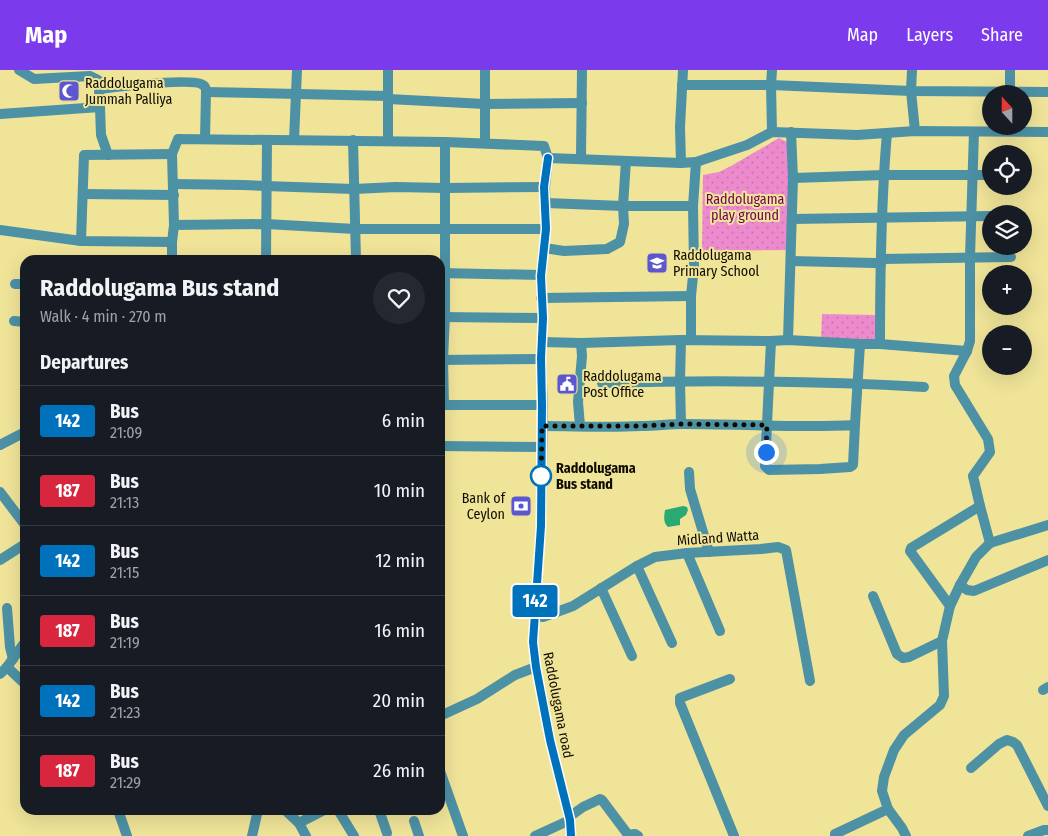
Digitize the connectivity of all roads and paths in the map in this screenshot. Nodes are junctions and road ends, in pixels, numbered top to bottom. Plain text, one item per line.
1 (19, 70) edge
2 (297, 70) edge
3 (388, 70) edge
4 (485, 70) edge
5 (582, 70) edge
6 (683, 70) edge
7 (772, 70) edge
8 (912, 70) edge
9 (1010, 70) edge
10 (90, 73) edge
11 (771, 84) junction
12 (682, 85) junction
13 (1010, 85) edge
14 (103, 88) junction
15 (911, 91) junction
16 (206, 92) junction
17 (982, 92) edge
18 (1032, 92) edge
19 (1048, 92) edge
20 (296, 95) junction
21 (388, 98) junction
22 (485, 104) junction
23 (582, 104) junction
24 (100, 107) junction
25 (0, 114) edge
26 (982, 131) edge
27 (1032, 131) edge
28 (772, 132) junction
29 (791, 132) junction
30 (914, 132) junction
31 (974, 132) junction
32 (1048, 132) edge
33 (887, 133) junction
34 (205, 139) junction
35 (267, 140) junction
36 (294, 140) junction
37 (353, 140) junction
38 (388, 141) junction
39 (445, 142) junction
40 (485, 143) junction
41 (108, 154) junction
42 (172, 154) junction
43 (548, 158) junction
44 (581, 159) junction
45 (626, 161) junction
46 (696, 162) junction
47 (681, 163) junction
48 (884, 175) junction
49 (972, 175) junction
50 (982, 175) edge
51 (794, 178) junction
52 (173, 184) junction
53 (265, 186) junction
54 (544, 187) junction
55 (445, 188) junction
56 (354, 189) junction
57 (83, 194) junction
58 (174, 195) junction
59 (546, 203) junction
60 (623, 206) junction
61 (693, 206) junction
62 (982, 216) edge
63 (971, 217) junction
64 (882, 218) junction
65 (792, 219) junction
66 (266, 224) junction
67 (174, 225) junction
68 (355, 229) junction
69 (445, 229) junction
70 (546, 229) junction
71 (0, 230) edge
72 (81, 241) junction
73 (172, 242) junction
74 (544, 248) junction
75 (172, 255) edge
76 (266, 255) edge
77 (356, 255) edge
78 (443, 255) edge
79 (970, 257) junction
80 (1011, 257) dead end
81 (881, 261) junction
82 (791, 262) junction
83 (445, 273) edge
84 (541, 276) junction
85 (691, 296) junction
86 (542, 298) junction
87 (445, 317) edge
88 (543, 318) junction
89 (686, 340) junction
90 (788, 340) junction
91 (772, 341) junction
92 (542, 342) junction
93 (581, 343) junction
94 (860, 344) junction
95 (880, 344) junction
96 (967, 351) junction
97 (541, 358) junction
98 (445, 360) edge
99 (680, 381) junction
100 (769, 382) junction
101 (602, 383) dead end
102 (858, 383) junction
103 (924, 387) dead end
104 (445, 405) edge
105 (542, 405) junction
106 (681, 424) junction
107 (767, 425) junction
108 (855, 425) junction
109 (542, 426) junction
110 (580, 426) junction
111 (20, 435) edge
112 (0, 445) edge
113 (445, 446) edge
114 (541, 447) junction
115 (688, 472) dead end
116 (0, 492) edge
117 (980, 506) junction
118 (20, 518) edge
119 (1048, 525) edge
120 (990, 543) junction
121 (20, 547) edge
122 (709, 552) junction
123 (687, 553) junction
124 (0, 560) edge
125 (1048, 560) edge
126 (637, 566) junction
127 (960, 585) junction
128 (601, 588) junction
129 (873, 596) dead end
130 (950, 606) junction
131 (7, 608) dead end
132 (534, 616) junction
133 (720, 631) dead end
134 (942, 641) junction
135 (672, 643) dead end
136 (20, 649) edge
137 (632, 656) dead end
138 (7, 667) edge
139 (536, 667) junction
140 (20, 679) edge
141 (730, 679) dead end
142 (810, 681) dead end
143 (445, 714) edge
144 (971, 768) dead end
145 (445, 785) edge
146 (1048, 806) edge
147 (888, 809) junction
148 (120, 815) edge
149 (257, 815) edge
150 (290, 815) edge
151 (315, 815) edge
152 (341, 815) edge
153 (381, 815) edge
154 (569, 818) junction
155 (414, 821) dead end
156 (299, 824) junction
157 (1048, 830) edge
158 (387, 833) dead end
159 (127, 836) edge
160 (252, 836) edge
161 (306, 836) edge
162 (354, 836) edge
163 (419, 836) edge
164 (463, 836) edge
165 (536, 836) edge
166 (571, 836) edge
167 (638, 836) edge
168 (734, 836) edge
169 (835, 836) edge
170 (906, 836) edge
171 (1028, 836) edge

1 - 10 street
2 - 20 street
3 - 21 street
4 - 22 street
5 - 23 street
6 - 12 street
7 - 11 street
8 - 15 street
9 - 13 street
10 - 14 street
11 - 12 street
11 - 15 street
11 - 28 street
12 - 47 street
14 - 16 street
14 - 24 street
15 - 17 street
15 - 30 street
16 - 20 street
16 - 34 street
18 - 19 street
20 - 21 street
20 - 36 street
21 - 22 street
21 - 38 street
22 - 23 street
22 - 40 street
23 - 44 street
24 - 25 street
24 - 41 street
26 - 31 street
27 - 32 street
28 - 29 street
28 - 46 street
29 - 33 street
29 - 51 street
30 - 31 street
30 - 33 street
31 - 49 street
33 - 48 street
34 - 35 street
34 - 42 street
35 - 36 street
35 - 53 street
36 - 37 street
37 - 38 street
37 - 56 street
38 - 39 street
39 - 40 street
39 - 55 street
40 - 43 street
41 - 42 street
41 - 57 street
42 - 52 street
43 - 44 street
43 - 54 street, Raddolugama road
44 - 45 street
45 - 47 street
45 - 60 street
46 - 47 street
46 - 61 street
48 - 49 street
48 - 51 street
48 - 64 street
49 - 50 street
49 - 63 street
51 - 65 street
52 - 53 street
52 - 58 street
53 - 56 street
53 - 66 street
54 - 55 street
54 - 59 street, Raddolugama road
55 - 56 street
55 - 69 street
56 - 68 street
57 - 58 street
57 - 72 street
58 - 67 street
59 - 60 street
59 - 70 street, Raddolugama road
60 - 61 street
60 - 74 street
61 - 85 street
62 - 63 street
63 - 64 street
63 - 79 street
64 - 65 street
64 - 81 street
65 - 82 street
66 - 67 street
66 - 68 street
66 - 76 street
67 - 73 street
68 - 69 street
68 - 77 street
69 - 70 street
69 - 78 street
70 - 74 street, Raddolugama road
71 - 72 street
72 - 73 street
73 - 75 street
74 - 84 street, Raddolugama road
79 - 80 street
79 - 81 street
79 - 96 street
81 - 82 street
81 - 95 street
82 - 90 street
83 - 84 street
84 - 86 street, Raddolugama road
85 - 86 street
85 - 89 street
86 - 88 street, Raddolugama road
87 - 88 street
88 - 92 street, Raddolugama road
89 - 91 street
89 - 93 street
89 - 99 street
90 - 91 street
90 - 94 street
91 - 100 street
92 - 93 street
92 - 97 street, Raddolugama road
93 - 110 street
94 - 95 street
94 - 102 street
95 - 96 street
96 - 117 street
97 - 98 street
97 - 105 street, Raddolugama road
99 - 100 street
99 - 101 street
99 - 106 street
100 - 102 street
100 - 107 street
102 - 103 street
102 - 108 street
104 - 105 street
105 - 109 street, Raddolugama road
106 - 107 street
106 - 110 street
107 - 108 street
107 - 108 street
109 - 110 street
109 - 114 street, Raddolugama road
111 - 112 street
113 - 114 street
114 - 132 street, Raddolugama road
115 - 122 street
116 - 118 street
117 - 120 street
117 - 130 street
119 - 120 street
120 - 127 street
121 - 124 street
122 - 123 street, Midland Watta
122 - 142 street, Midland Watta
123 - 126 street, Midland Watta
123 - 133 street
125 - 127 street
126 - 128 street, Midland Watta
126 - 135 street
127 - 130 street
128 - 132 street, Midland Watta
128 - 137 street
129 - 134 street
130 - 134 street
131 - 138 street
132 - 139 street, Raddolugama road
134 - 147 street
136 - 138 street
138 - 140 street
139 - 143 street
139 - 154 street, Raddolugama road
141 - 168 street
144 - 146 street
145 - 164 street
147 - 169 street
147 - 170 street
148 - 159 street
149 - 160 street
150 - 156 street
151 - 156 street
152 - 162 street
153 - 158 street
154 - 165 street
154 - 166 street, Raddolugama road
154 - 167 street
155 - 163 street
156 - 161 street
157 - 171 street

